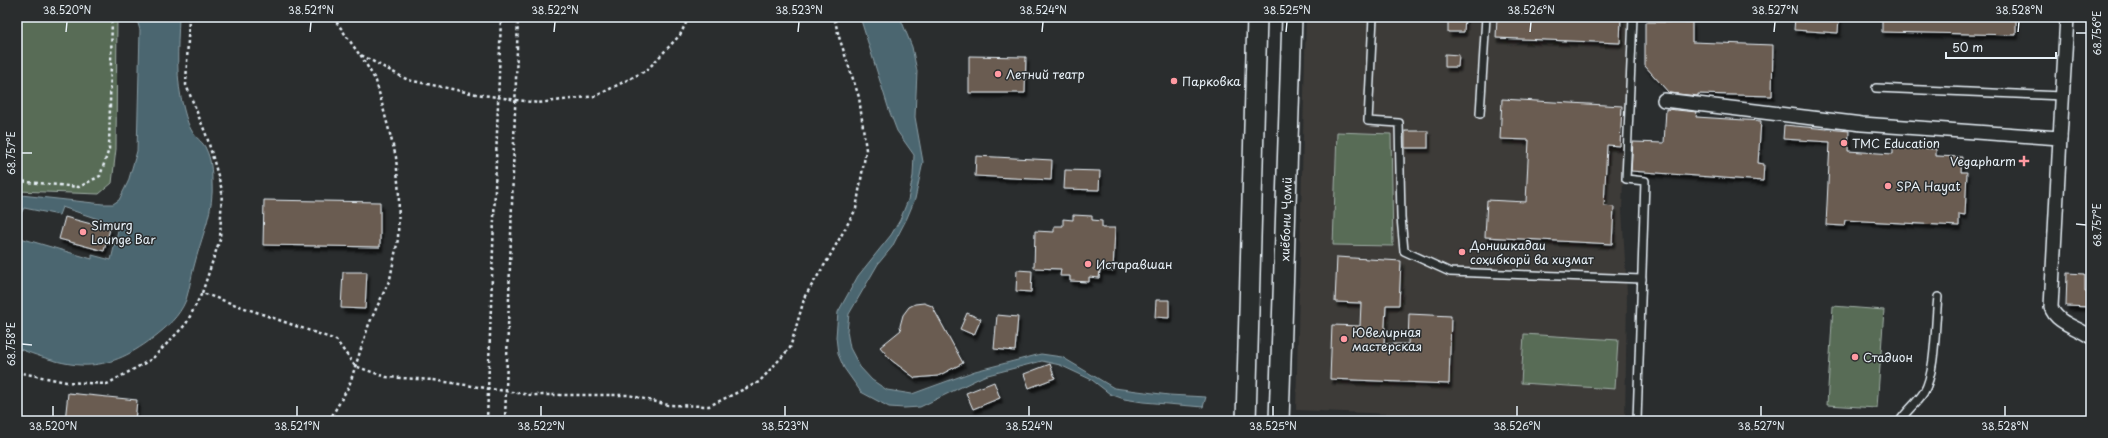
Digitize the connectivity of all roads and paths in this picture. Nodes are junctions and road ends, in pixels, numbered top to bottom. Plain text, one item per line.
1 (112, 17) edge
2 (189, 17) edge
3 (333, 17) edge
4 (501, 17) edge
5 (518, 17) edge
6 (689, 17) edge
7 (834, 17) edge
8 (1257, 17) edge
9 (1292, 17) edge
10 (1373, 17) edge
11 (1486, 17) edge
12 (1633, 17) edge
13 (2067, 17) edge
14 (360, 54) junction
15 (1876, 88) dead end
16 (2062, 96) junction
17 (498, 97) junction
18 (516, 99) junction
19 (1664, 100) dead end
20 (1480, 114) dead end
21 (2060, 138) junction
22 (17, 181) edge
23 (17, 187) edge
24 (17, 213) edge
25 (1642, 279) junction
26 (202, 293) junction
27 (1938, 297) dead end
28 (2091, 337) edge
29 (355, 366) junction
30 (17, 372) edge
31 (489, 388) junction
32 (506, 392) junction
33 (329, 421) edge
34 (488, 421) edge
35 (505, 421) edge
36 (1246, 421) edge
37 (1279, 421) edge
38 (1637, 421) edge
39 (1900, 421) edge

1 - 22 path
2 - 26 path
3 - 14 path
4 - 17 path
5 - 18 path
6 - 18 path
7 - 32 path
8 - 36 main road
9 - 37 main road, хиёбони Ҷомӣ
10 - 25 lane
11 - 20 lane
12 - 25 lane
13 - 16 street
14 - 17 path
14 - 29 path
15 - 16 lane
16 - 21 street
17 - 18 path
17 - 31 path
18 - 32 path
19 - 21 street
21 - 28 street
23 - 24 path
25 - 38 lane
26 - 29 path
26 - 30 path
27 - 39 lane
29 - 31 path
29 - 33 path
31 - 32 path
31 - 34 path
32 - 35 path

